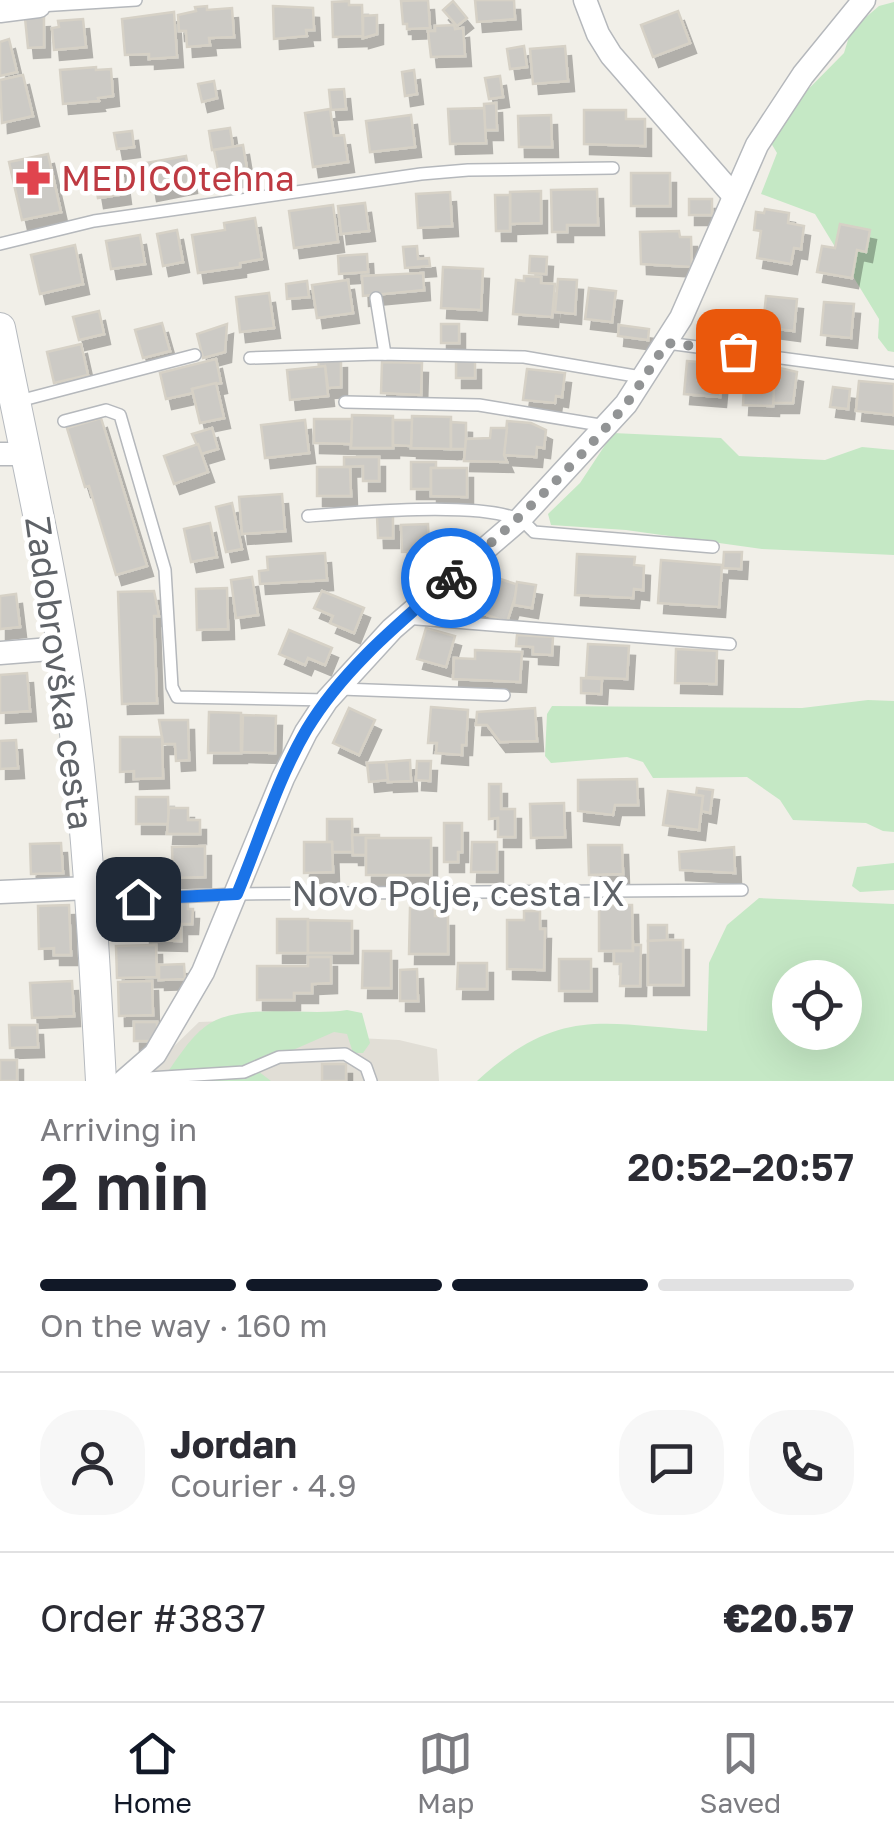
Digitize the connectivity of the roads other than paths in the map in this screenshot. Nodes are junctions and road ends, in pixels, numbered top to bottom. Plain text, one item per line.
1 (136, 0) edge
2 (584, 0) edge
3 (864, 0) edge
4 (39, 3) edge
5 (0, 12) edge
6 (612, 168) dead end
7 (734, 196) junction
8 (0, 244) edge
9 (376, 298) dead end
10 (0, 328) edge
11 (667, 343) junction
12 (385, 354) junction
13 (195, 355) dead end
14 (250, 358) dead end
15 (894, 373) edge
16 (642, 378) junction
17 (15, 402) junction
18 (345, 402) dead end
19 (64, 421) dead end
20 (606, 426) junction
21 (13, 454) edge
22 (308, 516) dead end
23 (520, 519) junction
24 (713, 547) dead end
25 (405, 618) junction
26 (730, 644) dead end
27 (63, 648) junction
28 (0, 654) edge
29 (332, 694) junction
30 (504, 694) dead end
31 (742, 890) dead end
32 (0, 892) edge
33 (237, 894) junction
34 (89, 895) junction
35 (117, 1080) edge
36 (371, 1081) edge

1 - 4 lane
2 - 7 street
3 - 7 street
4 - 5 street
6 - 8 lane
7 - 11 street
9 - 12 lane
10 - 17 main road, Zadobrovška cesta
11 - 15 lane
11 - 16 street
12 - 14 lane
12 - 16 lane
13 - 17 lane
16 - 20 street
17 - 21 main road, Zadobrovška cesta
18 - 20 lane
19 - 29 lane
20 - 23 street
21 - 27 main road, Zadobrovška cesta
22 - 23 lane
23 - 24 lane
23 - 25 street
25 - 26 lane
25 - 29 street
27 - 28 street
27 - 34 main road, Zadobrovška cesta
29 - 30 lane
29 - 33 street
31 - 33 lane, Novo Polje, cesta IX
32 - 34 street
33 - 34 lane, Novo Polje, cesta IX
33 - 35 street
34 - 35 main road, Zadobrovška cesta
35 - 36 lane

